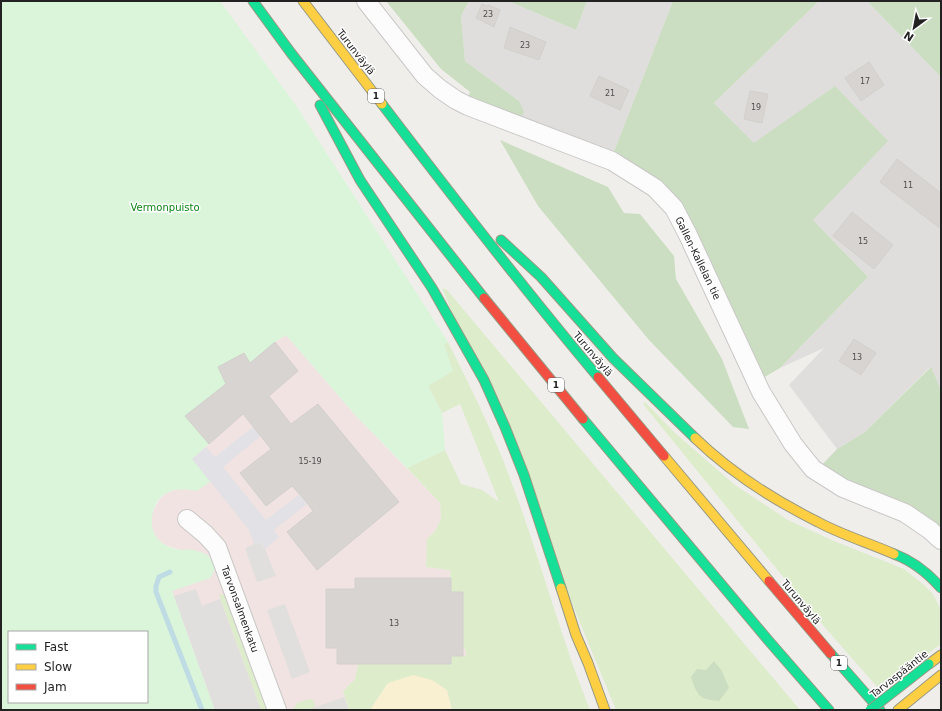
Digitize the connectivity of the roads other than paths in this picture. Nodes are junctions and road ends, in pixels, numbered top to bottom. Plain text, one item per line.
1 (253, 1) edge
2 (303, 1) edge
3 (366, 1) edge
4 (291, 53) junction
5 (449, 192) junction
6 (187, 519) dead end
7 (941, 540) edge
8 (941, 588) edge
9 (941, 655) edge
10 (940, 676) edge
11 (277, 710) edge
12 (605, 710) edge
13 (829, 710) edge
14 (870, 710) edge
15 (880, 710) edge
16 (898, 710) edge

1 - 4 main road, 1
2 - 5 main road, Turunväylä / 1
3 - 7 street, Gallen-Kallelan tie
4 - 12 main road
4 - 13 main road, 1
5 - 8 main road
5 - 15 main road, Turunväylä / 1
6 - 11 street, Tarvonsalmenkatu
9 - 14 main road, Tarvaspääntie, bridge
10 - 16 main road

